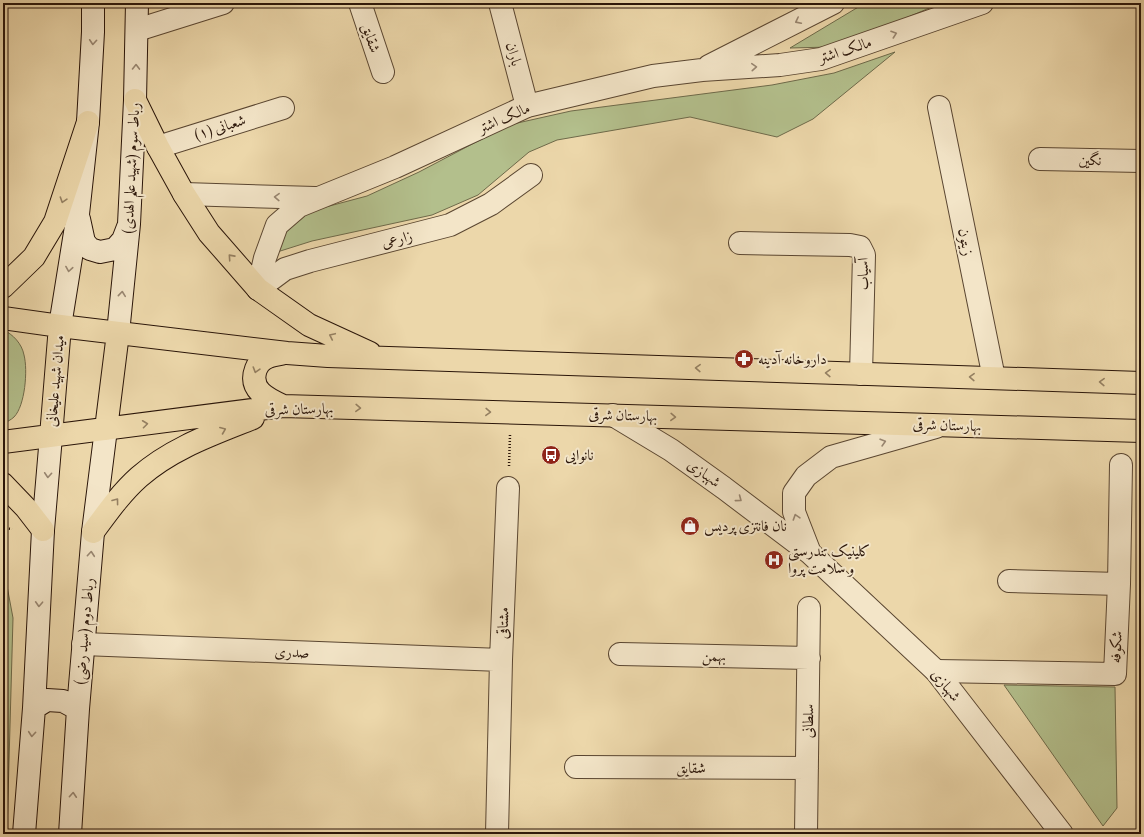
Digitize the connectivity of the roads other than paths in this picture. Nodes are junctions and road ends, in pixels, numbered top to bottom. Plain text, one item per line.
1 (93, 3) edge
2 (137, 3) edge
3 (223, 3) edge
4 (360, 3) edge
5 (500, 3) edge
6 (833, 3) edge
7 (982, 3) edge
8 (137, 30) junction
9 (702, 70) junction
10 (383, 72) dead end
11 (135, 100) junction
12 (527, 106) junction
13 (939, 107) dead end
14 (283, 108) dead end
15 (88, 122) junction
16 (158, 147) junction
17 (1040, 159) dead end
18 (1141, 161) edge
19 (531, 175) dead end
20 (184, 194) junction
21 (316, 198) junction
22 (78, 214) junction
23 (129, 224) junction
24 (740, 243) dead end
25 (3, 287) edge
26 (258, 289) junction
27 (3, 318) edge
28 (60, 326) junction
29 (118, 333) junction
30 (287, 353) junction
31 (381, 358) junction
32 (861, 374) junction
33 (994, 378) junction
34 (1141, 383) edge
35 (283, 406) junction
36 (613, 415) junction
37 (944, 425) junction
38 (106, 429) junction
39 (1141, 431) edge
40 (50, 436) junction
41 (3, 442) edge
42 (1121, 465) dead end
43 (3, 484) edge
44 (508, 488) road end
45 (43, 530) junction
46 (92, 532) junction
47 (810, 553) junction
48 (1009, 581) dead end
49 (1119, 584) junction
50 (809, 608) dead end
51 (83, 644) junction
52 (620, 654) dead end
53 (808, 658) junction
54 (501, 660) junction
55 (936, 671) junction
56 (34, 708) junction
57 (78, 709) junction
58 (576, 767) dead end
59 (807, 768) junction
60 (24, 834) edge
61 (70, 834) edge
62 (497, 834) edge
63 (806, 834) edge
64 (1062, 834) edge

1 -> 15 street
2 - 8 street, رباط سوم (شهید علم الهدی)
3 - 8 street
4 - 10 street, شقایق
5 - 12 street, باران
6 -> 9 street, مالک اشتر
9 -> 7 street, مالک اشتر
11 -> 8 street, رباط سوم (شهید علم الهدی)
9 - 12 street, مالک اشتر
11 - 16 main road
11 - 23 street, رباط سوم (شهید علم الهدی)
12 - 21 street, مالک اشتر
13 - 33 street, زیتون
14 - 16 street, شعبانی (۱)
15 - 22 street
15 -> 25 main road
16 - 20 main road
17 - 18 street, نگین
19 - 26 street, زارعی
21 -> 20 street
26 -> 20 main road
21 - 26 street, مالک اشتر
22 - 23 street
22 -> 28 street
29 -> 23 street, رباط سوم (شهید علم الهدی)
24 - 32 street, آسیاب
31 -> 26 main road
27 - 28 main road, میدان شهید علیخانی
28 - 29 main road, میدان شهید علیخانی
28 - 40 main road, میدان شهید علیخانی
29 - 30 main road
29 - 38 main road
30 - 31 main road
30 -> 35 main road
32 -> 31 main road
33 -> 32 main road
34 -> 33 main road
35 -> 36 main road, بهارستان شرقی
38 -> 35 main road, بهارستان شرقی
46 -> 35 main road
36 -> 37 main road, بهارستان شرقی
36 -> 47 street, شهبازی
37 - 39 main road, بهارستان شرقی
47 -> 37 street, شهبازی
38 - 40 main road, میدان شهید علیخانی
38 - 46 street, رباط دوم (سید رضی)
40 - 41 main road, میدان شهید علیخانی
40 -> 45 street
42 - 49 street, شکوفه
43 - 45 main road
44 - 54 street, مشتاقی
45 -> 56 street
51 -> 46 street, رباط دوم (سید رضی)
47 - 55 street, شهبازی
48 - 49 street
49 - 55 street, شکوفه
50 - 53 street, سلطانی
51 - 54 street, صدری
51 - 57 street, رباط دوم (سید رضی)
52 - 53 street, بهمن
53 - 59 street, سلطانی
54 - 62 street, مشتاقی
55 - 64 street, شهبازی
56 - 57 street
56 -> 60 street
61 -> 57 street, رباط دوم (سید رضی)
58 - 59 street, شقایق
59 - 63 street, سلطانی

